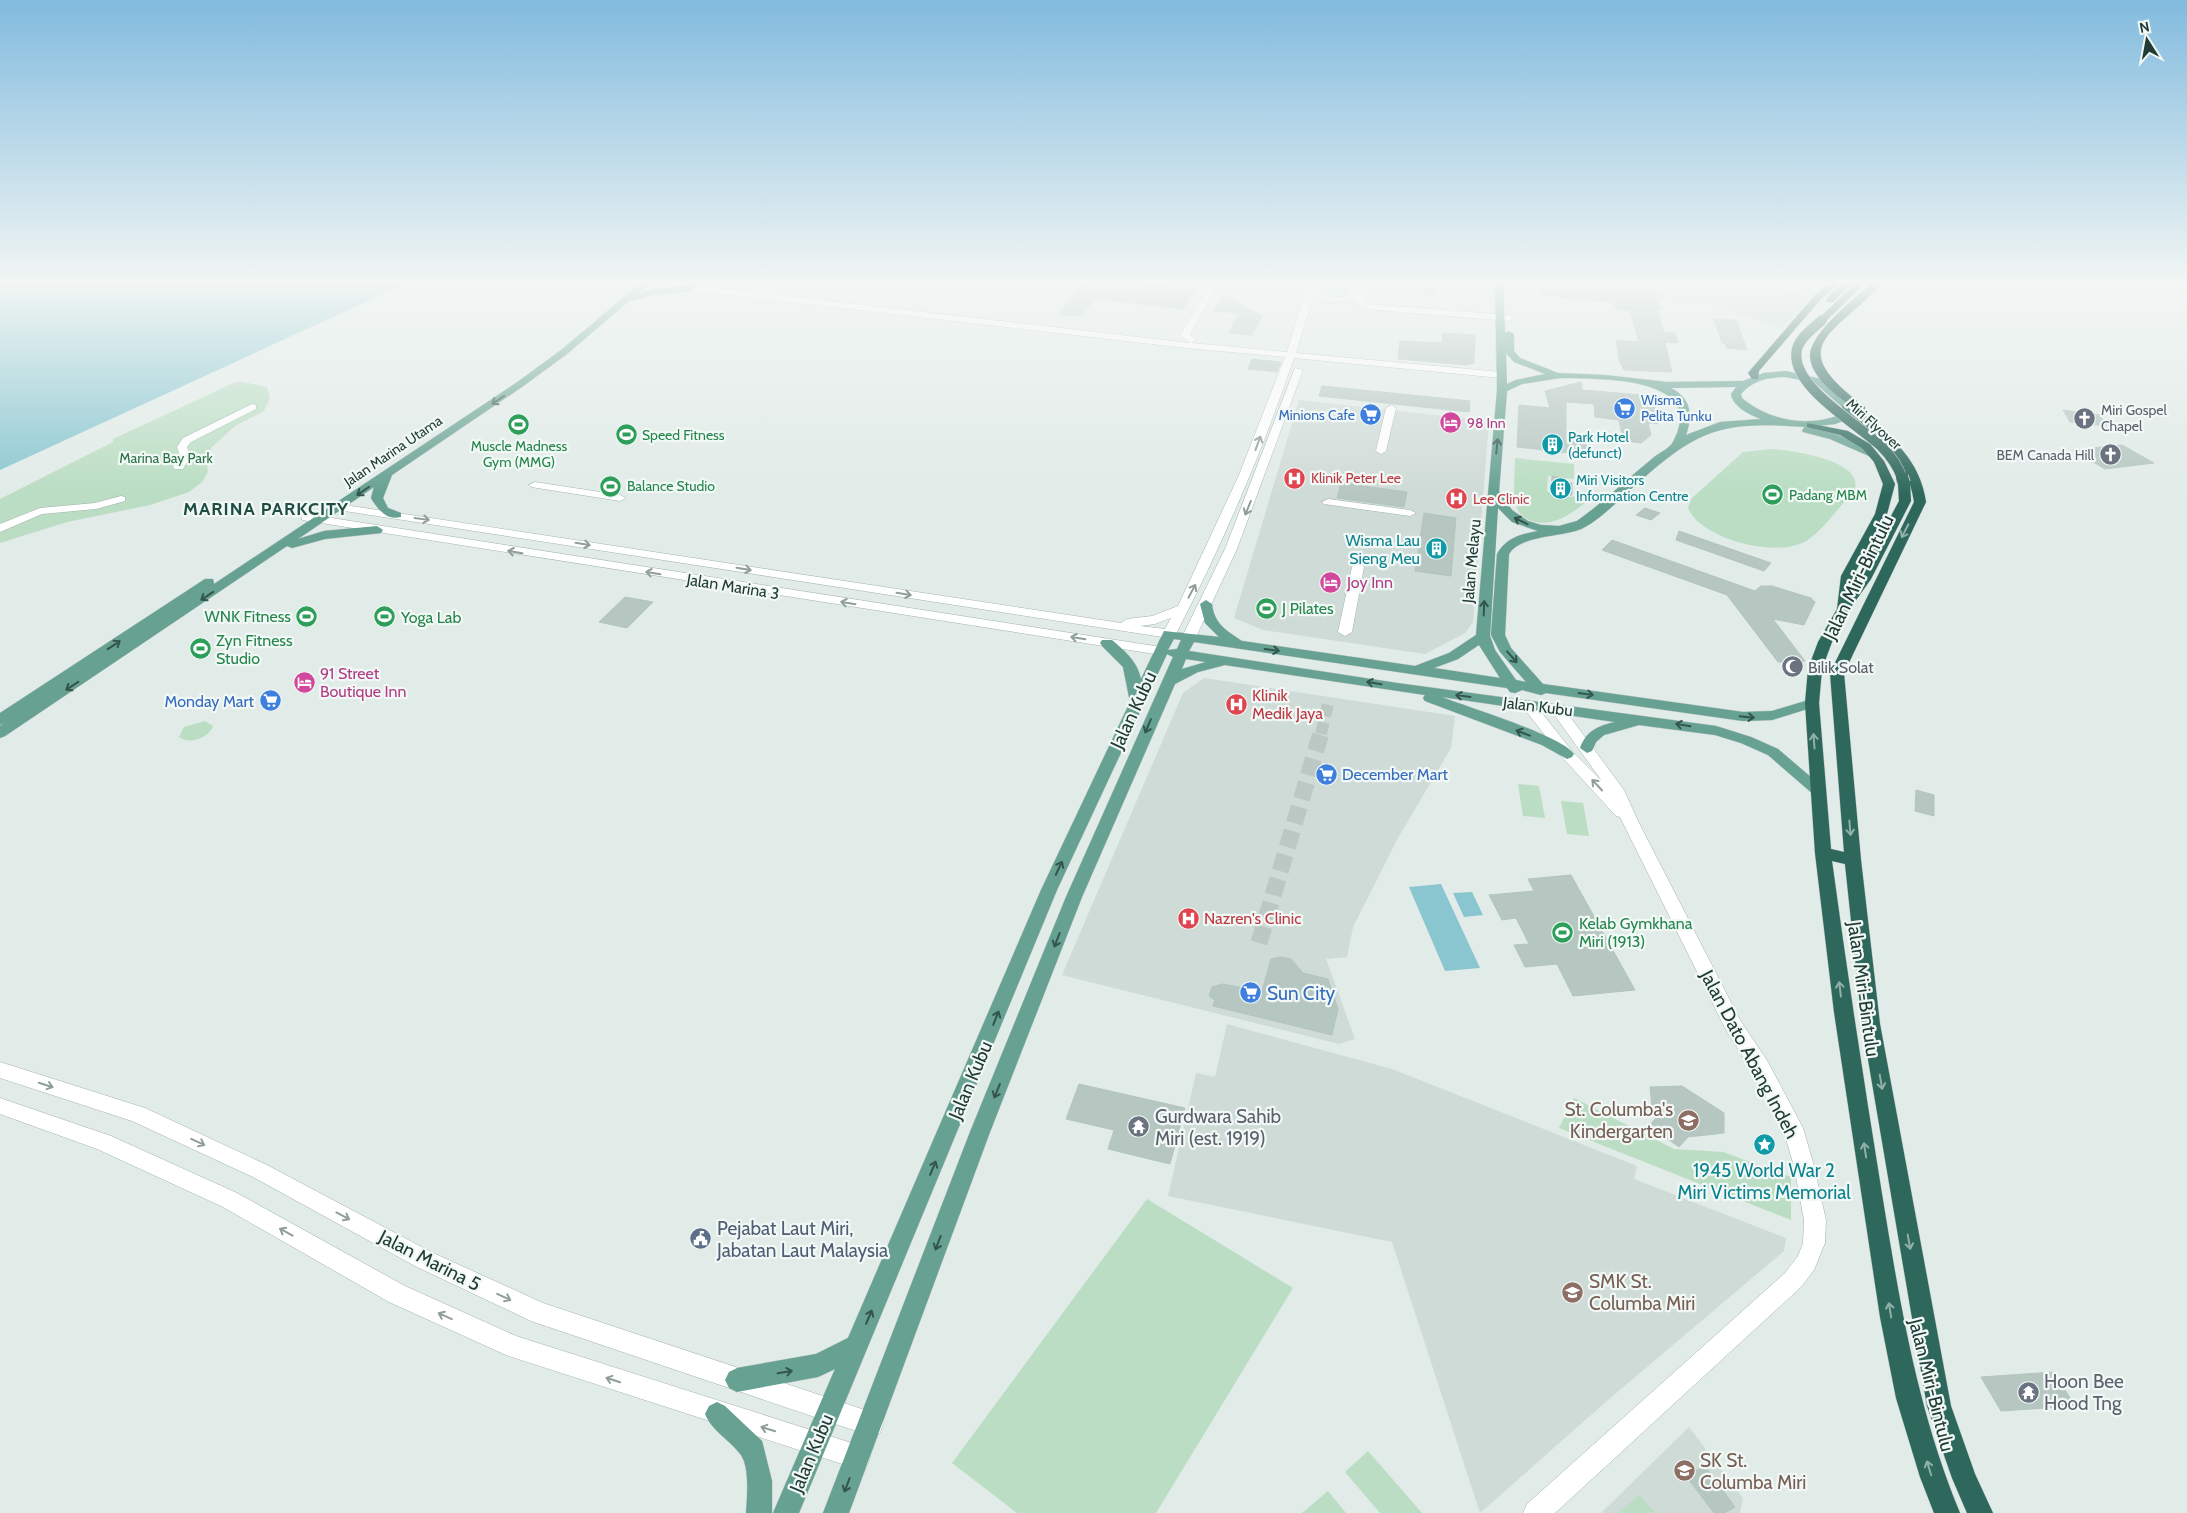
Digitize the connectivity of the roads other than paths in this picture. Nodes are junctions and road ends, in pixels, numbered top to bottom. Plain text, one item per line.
1 (547, 354) edge
2 (560, 354) edge
3 (1293, 354) edge
4 (1296, 354) junction
5 (1502, 354) edge
6 (1511, 354) edge
7 (1770, 354) edge
8 (1796, 354) edge
9 (1807, 354) edge
10 (1817, 354) edge
11 (1501, 375) junction
12 (1562, 376) junction
13 (1755, 377) junction
14 (1818, 381) junction
15 (1641, 383) junction
16 (1743, 384) junction
17 (1502, 390) junction
18 (1846, 406) junction
19 (252, 407) dead end
20 (1391, 408) dead end
21 (1797, 424) junction
22 (1724, 425) junction
23 (1811, 425) junction
24 (1678, 443) junction
25 (1381, 451) dead end
26 (1873, 454) junction
27 (179, 467) dead end
28 (394, 469) junction
29 (1904, 483) joint
30 (535, 485) dead end
31 (1920, 486) junction
32 (1495, 493) junction
33 (620, 498) dead end
34 (121, 499) dead end
35 (1328, 502) dead end
36 (325, 505) junction
37 (340, 507) junction
38 (1410, 512) dead end
39 (397, 515) junction
40 (306, 518) junction
41 (320, 520) junction
42 (1576, 526) junction
43 (0, 528) edge
44 (377, 530) junction
45 (276, 550) junction
46 (1358, 567) dead end
47 (1206, 604) junction
48 (1183, 608) junction
49 (1843, 610) junction
50 (1091, 624) junction
51 (1345, 632) dead end
52 (1483, 636) junction
53 (1189, 637) junction
54 (1107, 643) junction
55 (1165, 643) junction
56 (1241, 645) junction
57 (1182, 654) junction
58 (1238, 662) junction
59 (1407, 670) junction
60 (1168, 682) junction
61 (1511, 684) junction
62 (1397, 687) junction
63 (1538, 687) junction
64 (1136, 702) junction
65 (1812, 703) junction
66 (1529, 706) junction
67 (1557, 709) junction
68 (0, 720) edge
69 (1642, 720) junction
70 (0, 733) edge
71 (1587, 748) junction
72 (1567, 754) junction
73 (1818, 790) junction
74 (1630, 820) junction
75 (1823, 853) junction
76 (1853, 860) junction
77 (0, 1070) edge
78 (0, 1106) edge
79 (857, 1346) junction
80 (737, 1380) junction
81 (829, 1410) junction
82 (717, 1414) junction
83 (871, 1424) junction
84 (814, 1444) junction
85 (858, 1457) junction
86 (759, 1513) edge
87 (786, 1513) edge
88 (836, 1513) edge
89 (1536, 1513) edge
90 (1947, 1513) edge
91 (1980, 1513) edge

1 - 36 main road, Jalan Marina Utama
2 -> 28 main road, Jalan Marina Utama
3 - 4 street
4 - 11 street
4 -> 47 street, Jalan Kubu
48 -> 4 street, Jalan Kubu
5 - 11 main road, Jalan Melayu
6 - 12 main road
7 - 13 highway
8 - 29 highway, Miri Flyover, bridge
9 - 14 highway
10 - 31 highway, Jalan Miri-Bintulu
11 - 17 main road, Jalan Melayu
12 - 15 main road
12 - 17 main road
13 - 14 main road
13 - 16 main road
14 - 18 main road
15 - 16 main road
15 - 24 main road
16 - 21 main road
32 -> 17 main road, Jalan Melayu
18 - 23 main road
18 - 31 highway
19 - 27 street
20 - 25 street
21 - 22 main road
21 - 23 main road
22 - 24 main road
22 - 26 main road
23 - 26 highway
24 - 42 main road
26 - 49 highway
28 -> 37 main road, Jalan Marina Utama
28 - 39 main road
29 - 49 highway, Jalan Miri-Bintulu
30 - 33 street
31 -> 76 highway, Jalan Miri-Bintulu
42 -> 32 main road
52 -> 32 main road, Jalan Melayu
34 - 43 street
35 - 38 street
36 - 37 street, Jalan Marina 3
36 - 40 main road, Jalan Marina Utama
37 - 39 street, Jalan Marina 3
37 - 41 main road, Jalan Marina Utama
39 -> 50 street, Jalan Marina 3
40 - 41 street, Jalan Marina 3
68 -> 40 main road, Jalan Marina Utama
41 - 44 street, Jalan Marina 3
41 - 45 main road, Jalan Marina Utama
42 -> 63 main road, Jalan Melayu
44 - 45 main road
54 -> 44 street, Jalan Marina 3
45 -> 70 main road, Jalan Marina Utama
46 - 51 street
47 - 53 street, Jalan Kubu
47 - 56 main road
48 - 50 street
48 - 55 street, Jalan Kubu
49 - 65 highway, Jalan Miri-Bintulu
50 - 55 street, Jalan Marina 3
52 - 59 main road
52 - 61 main road, Jalan Melayu
53 - 55 main road, Jalan Kubu
53 - 56 main road, Jalan Kubu
53 - 57 main road, Jalan Kubu
54 - 55 street, Jalan Marina 3
54 - 64 main road
55 - 57 main road, Jalan Kubu
55 - 64 main road, Jalan Kubu
56 -> 59 main road, Jalan Kubu
57 - 58 main road, Jalan Kubu
57 - 60 main road, Jalan Kubu
58 - 60 main road
62 -> 58 main road, Jalan Kubu
59 - 61 main road, Jalan Kubu
60 -> 83 main road, Jalan Kubu
61 - 63 main road, Jalan Kubu
61 - 66 main road, Jalan Melayu
66 -> 62 main road, Jalan Kubu
72 -> 62 main road
63 -> 65 main road, Jalan Kubu
63 - 67 main road, Jalan Melayu
79 -> 64 main road, Jalan Kubu
73 -> 65 highway, Jalan Miri-Bintulu
66 - 67 main road, Jalan Kubu
66 - 72 street, Jalan Dato Abang Indeh
67 - 69 main road, Jalan Kubu
67 - 71 street, Jalan Dato Abang Indeh
69 - 71 main road
73 -> 69 main road, Jalan Kubu
71 - 74 street, Jalan Dato Abang Indeh
74 -> 72 street, Jalan Dato Abang Indeh
73 - 75 highway, Jalan Miri-Bintulu
74 - 89 street, Jalan Dato Abang Indeh
75 - 76 highway
90 -> 75 highway, Jalan Miri-Bintulu
76 -> 91 highway, Jalan Miri-Bintulu
77 -> 80 street, Jalan Marina 5
82 -> 78 street
80 -> 79 main road
79 - 81 main road, Jalan Kubu
80 - 81 street, Jalan Marina 5
81 - 83 street, Jalan Marina 5
81 - 84 main road, Jalan Kubu
84 -> 82 street
82 - 86 main road
83 - 85 main road, Jalan Kubu
84 - 85 street
84 - 87 main road, Jalan Kubu
85 -> 88 main road, Jalan Kubu

